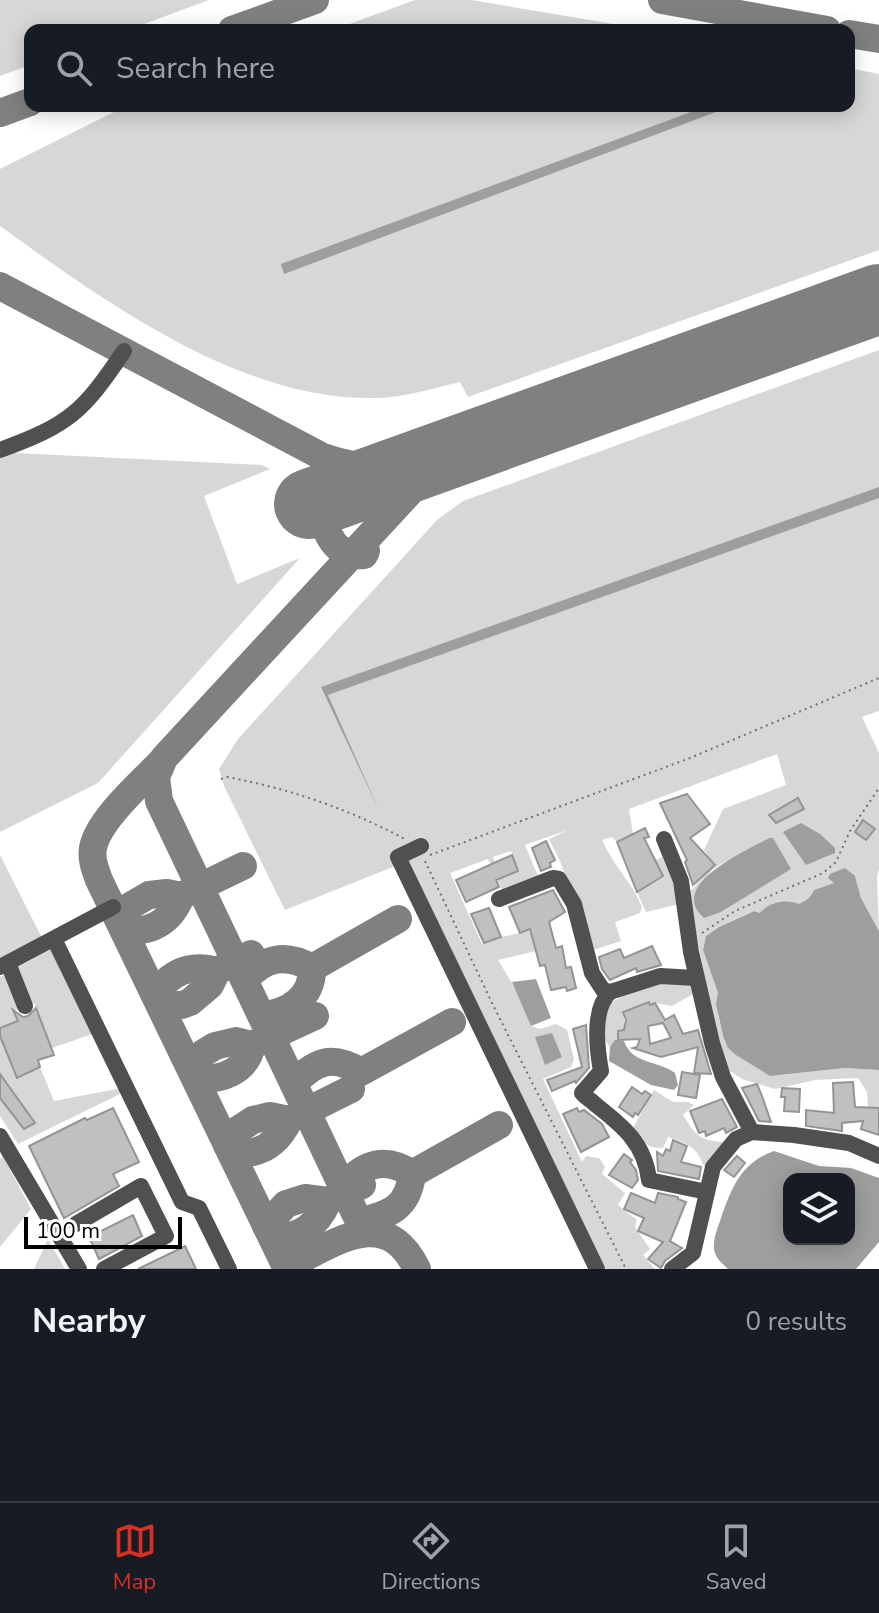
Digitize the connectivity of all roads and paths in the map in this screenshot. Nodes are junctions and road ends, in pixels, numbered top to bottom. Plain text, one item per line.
1 (124, 351) dead end
2 (0, 450) edge
3 (221, 779) dead end
4 (879, 788) edge
5 (664, 839) dead end
6 (421, 846) junction
7 (445, 850) dead end
8 (499, 899) dead end
9 (113, 907) dead end
10 (703, 932) dead end
11 (52, 940) junction
12 (4, 965) edge
13 (696, 978) junction
14 (610, 992) junction
15 (25, 1006) dead end
16 (752, 1132) junction
17 (0, 1136) edge
18 (879, 1156) edge
19 (707, 1192) junction
20 (76, 1224) dead end
21 (79, 1269) edge
22 (104, 1269) edge
23 (229, 1269) edge
24 (597, 1269) edge
25 (672, 1269) edge

1 - 2 street
3 - 6 path
4 - 10 path
5 - 13 street
6 - 7 path
6 - 24 street
8 - 14 street
9 - 11 street
11 - 12 street
11 - 23 street
12 - 15 street
13 - 14 street
13 - 16 street
14 - 19 street
16 - 18 street
16 - 19 street
17 - 21 street
19 - 25 street
20 - 22 street

